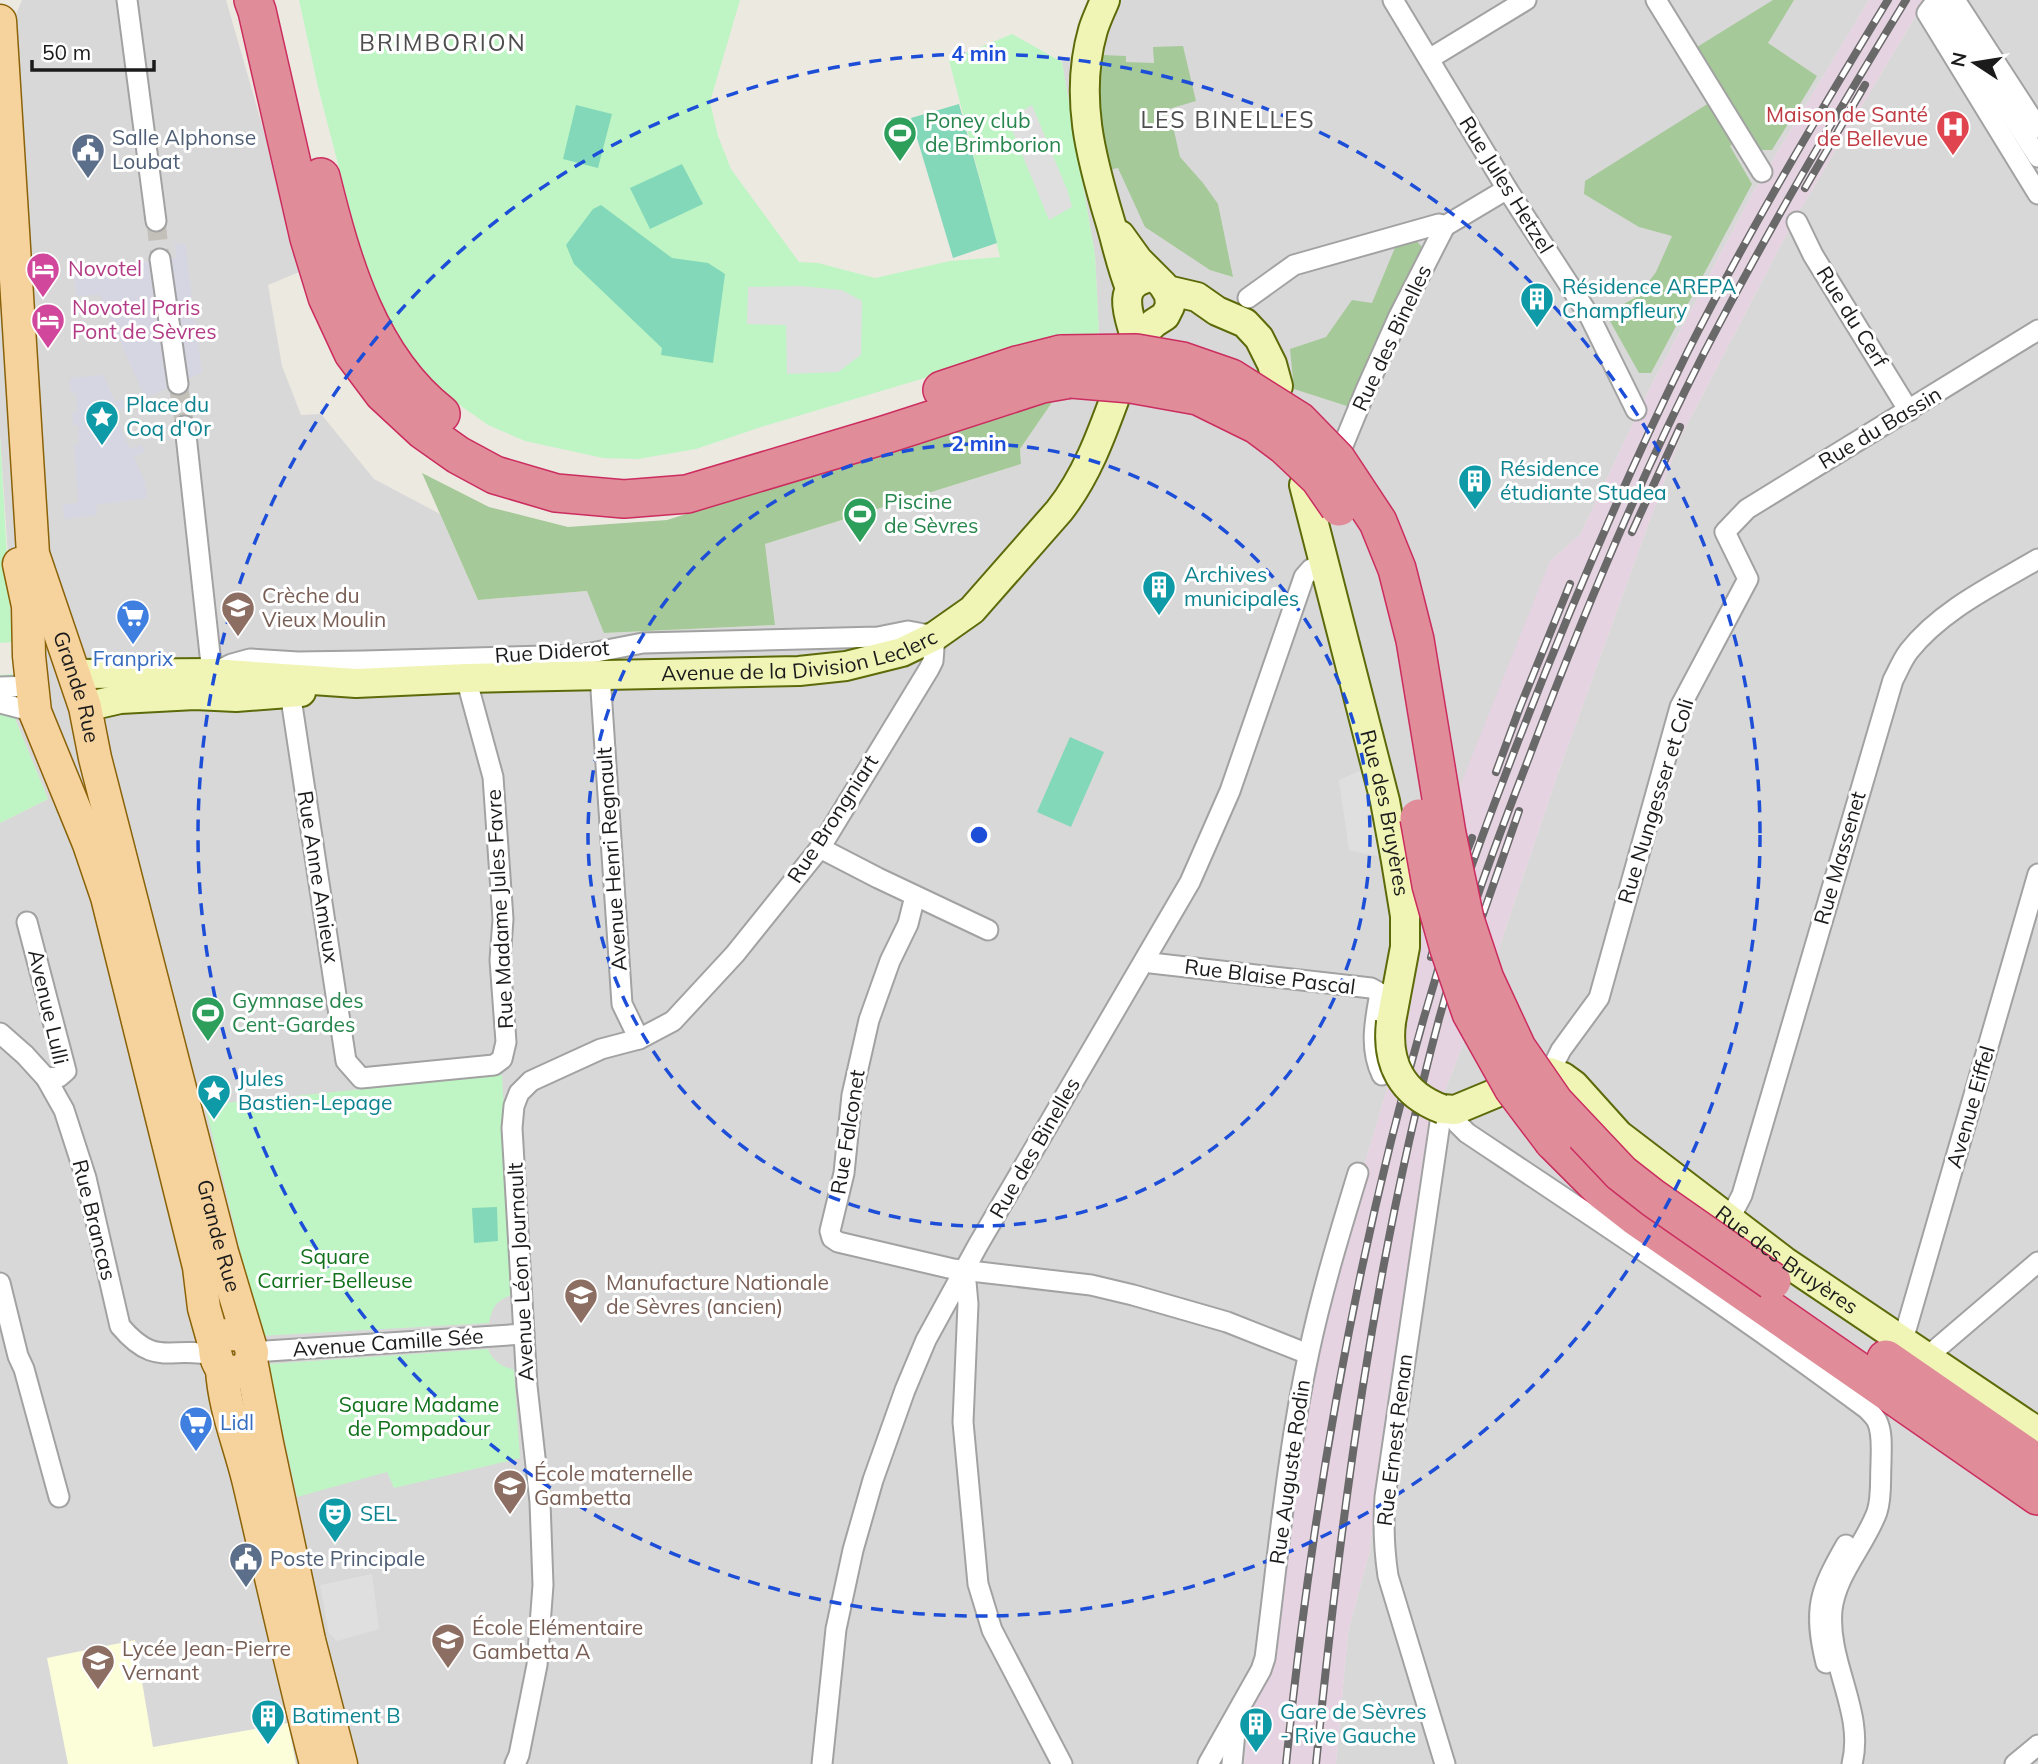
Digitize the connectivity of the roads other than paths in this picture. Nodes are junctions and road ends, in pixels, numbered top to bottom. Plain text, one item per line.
1 (8, 0) edge
2 (127, 0) edge
3 (239, 0) edge
4 (253, 0) edge
5 (275, 0) edge
6 (1105, 0) edge
7 (1393, 0) edge
8 (1526, 0) edge
9 (1656, 0) edge
10 (1941, 5) edge
11 (0, 20) edge
12 (265, 47) junction
13 (1429, 59) junction
14 (2038, 128) edge
15 (2038, 157) edge
16 (1762, 172) dead end
17 (1507, 189) junction
18 (2038, 194) edge
19 (156, 221) tunnel mouth
20 (1797, 222) dead end
21 (1445, 226) junction
22 (0, 241) edge
23 (160, 260) tunnel mouth
24 (1248, 298) dead end
25 (2038, 330) edge
26 (1066, 367) junction
27 (178, 384) tunnel mouth
28 (1278, 386) dead end
29 (1116, 395) dead end
30 (1636, 410) dead end
31 (1909, 411) junction
32 (184, 426) tunnel mouth
33 (1304, 485) dead end
34 (1313, 518) junction
35 (1726, 532) joint
36 (2038, 558) edge
37 (1324, 562) junction
38 (935, 636) junction
39 (74, 674) junction
40 (600, 675) junction
41 (466, 678) junction
42 (356, 683) junction
43 (203, 684) junction
44 (0, 687) edge
45 (288, 695) junction
46 (34, 699) junction
47 (0, 703) edge
48 (85, 707) junction
49 (820, 848) junction
50 (2038, 874) edge
51 (915, 896) junction
52 (27, 922) dead end
53 (988, 930) dead end
54 (1145, 960) junction
55 (0, 1033) edge
56 (639, 1039) junction
57 (346, 1060) joint
58 (1396, 1069) junction
59 (1550, 1072) joint
60 (46, 1079) junction
61 (1496, 1093) dead end
62 (1449, 1110) junction
63 (1358, 1173) dead end
64 (1728, 1220) junction
65 (2038, 1262) edge
66 (965, 1271) junction
67 (0, 1283) edge
68 (1765, 1291) junction
69 (524, 1334) junction
70 (1903, 1340) junction
71 (234, 1353) junction
72 (1308, 1354) junction
73 (1928, 1356) junction
74 (2038, 1432) edge
75 (2038, 1464) edge
76 (1880, 1476) junction
77 (2038, 1496) edge
78 (59, 1497) dead end
79 (1233, 1722) junction
80 (2038, 1745) edge
81 (316, 1764) edge
82 (341, 1764) edge
83 (515, 1764) edge
84 (822, 1764) edge
85 (1062, 1764) edge
86 (1208, 1764) edge
87 (1231, 1764) edge
88 (1445, 1764) edge
89 (1840, 1764) edge
90 (1852, 1764) edge
91 (2015, 1764) edge

1 - 11 main road, Grande Rue
2 - 19 street
3 - 12 highway
4 - 12 highway
5 - 26 highway
6 - 28 main road
7 - 13 street, Rue Jules Hetzel
8 - 13 street
9 - 16 street
10 - 14 street
10 - 15 street
10 - 18 street
11 - 39 main road, Grande Rue
12 - 26 highway
13 - 17 street, Rue Jules Hetzel
17 - 21 street
17 - 30 street, Rue Jules Hetzel
20 - 31 street, Rue du Cerf
21 - 24 street
21 - 34 street, Rue des Binelles
22 - 46 main road, Grande Rue
23 - 27 street
25 - 31 street, Rue du Bassin
26 - 68 highway, bridge
29 - 38 main road, Avenue de la Division Leclerc
31 - 35 street, Rue du Bassin
32 - 43 street
33 - 34 main road, Rue des Bruyères
34 - 37 main road, Rue des Bruyères
35 - 59 street, Rue Nungesser et Coli
36 - 64 street, Rue Massenet
37 - 54 street, Rue des Binelles
37 - 58 main road, Rue des Bruyères, bridge
38 - 40 main road, Avenue de la Division Leclerc
38 - 43 street, Rue Diderot
38 - 49 street, Rue Brongniart
39 - 43 main road, Avenue de la Division Leclerc
39 - 46 main road
39 - 48 main road, Grande Rue
40 - 41 main road, Avenue de la Division Leclerc
40 - 56 street, Avenue Henri Regnault
41 - 42 main road, Avenue de la Division Leclerc
41 - 57 street, Rue Madame Jules Favre
42 - 43 main road, Avenue de la Division Leclerc
42 - 45 main road, Avenue de la Division Leclerc
43 - 45 main road, Avenue de la Division Leclerc
43 - 48 main road, Avenue de la Division Leclerc
44 - 46 street
45 - 57 street, Rue Anne Amieux
46 - 47 street
46 - 48 main road
46 - 71 main road, Grande Rue
48 - 71 main road, Grande Rue
49 - 51 street
49 - 56 street, Rue Brongniart
50 - 70 street, Avenue Eiffel
51 - 53 street
51 - 66 street, Rue Falconet
52 - 60 street, Avenue Lulli
54 - 58 street, Rue Blaise Pascal
54 - 66 street, Rue des Binelles
55 - 60 street, Rue Brancas
56 - 69 street, Avenue Léon Journault
58 - 62 main road, Rue des Bruyères, bridge
59 - 64 main road, Rue des Bruyères
60 - 71 street, Rue Brancas
61 - 62 main road
62 - 76 street, Rue des Bruyères
62 - 88 street, Rue Ernest Renan
63 - 72 street, Rue Auguste Rodin
64 - 70 main road, Rue des Bruyères
65 - 73 street
66 - 72 street
66 - 84 street, Rue des Binelles
66 - 85 street
67 - 78 street
68 - 75 highway
68 - 77 highway
69 - 71 street, Avenue Camille Sée
69 - 83 street, Avenue Léon Journault
70 - 73 main road, Rue des Bruyères
71 - 81 main road, Grande Rue
71 - 82 main road, Grande Rue
72 - 79 street, Rue Auguste Rodin
73 - 74 main road, Rue des Bruyères
76 - 89 street
76 - 90 street
79 - 86 street, Rue Auguste Rodin
79 - 87 street
80 - 91 street

